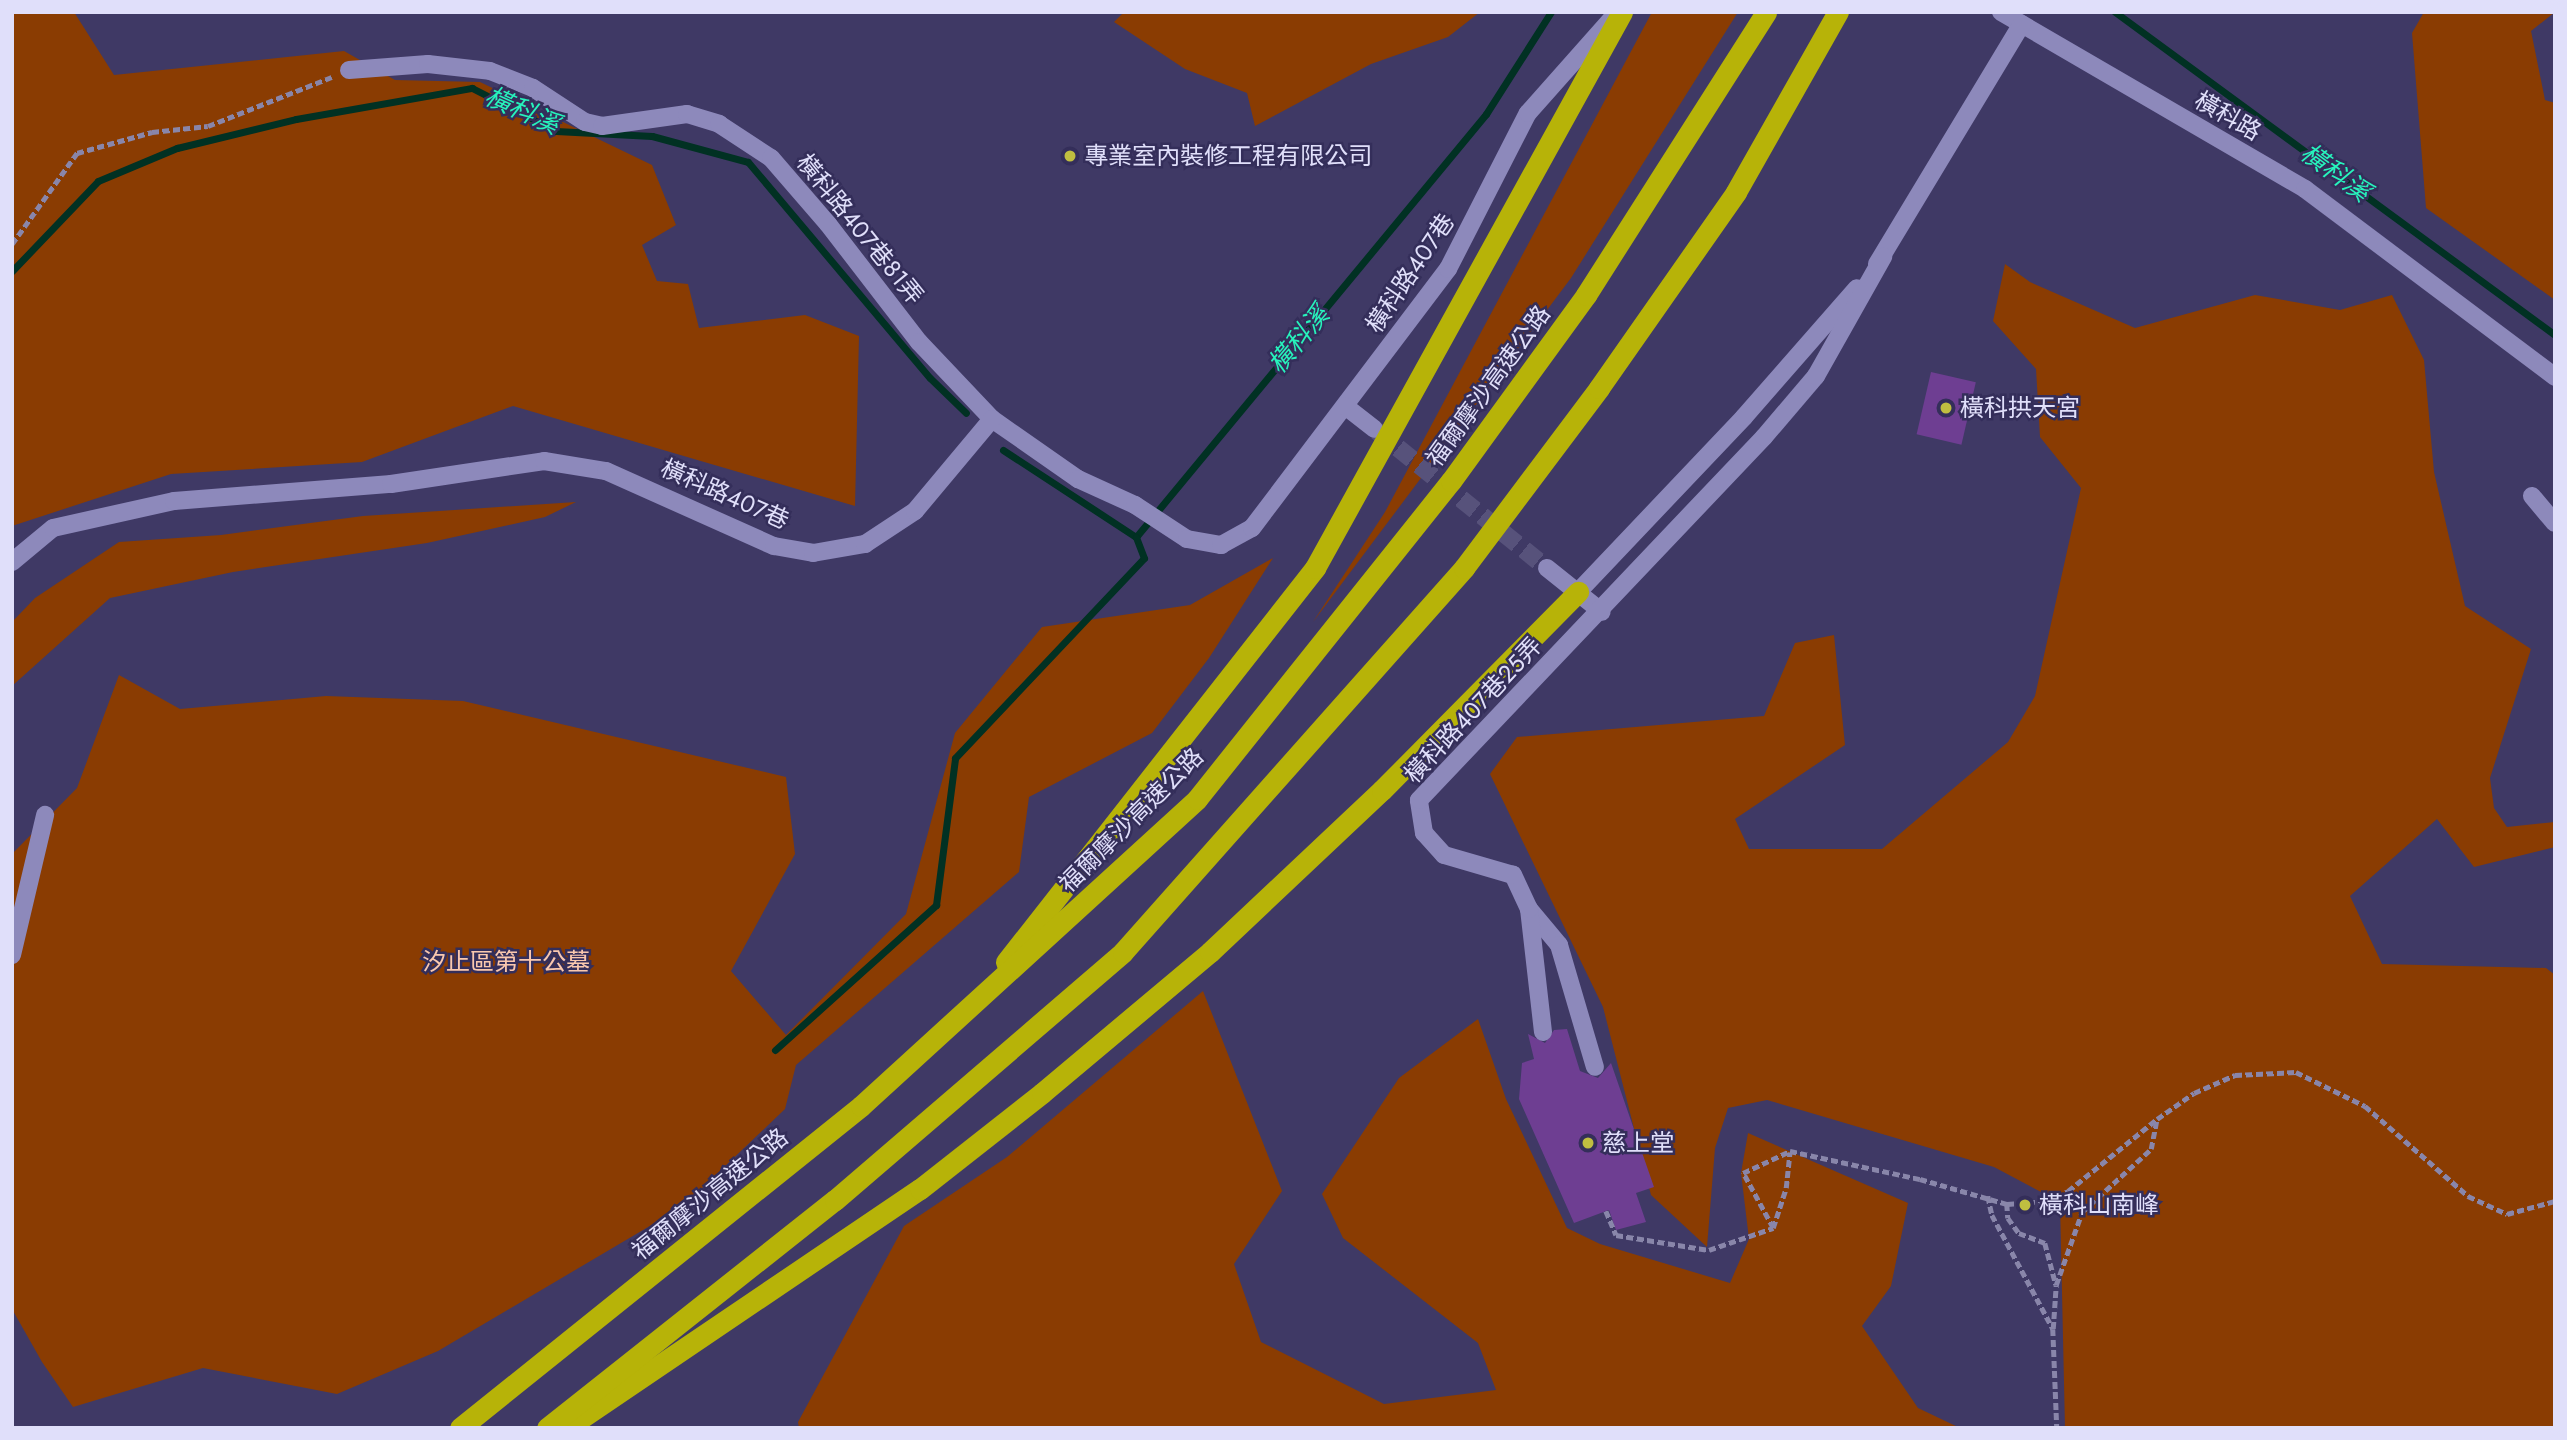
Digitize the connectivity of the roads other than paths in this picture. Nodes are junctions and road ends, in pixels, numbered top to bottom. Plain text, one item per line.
1 (1620, 12) edge
2 (1766, 12) edge
3 (1838, 12) edge
4 (2001, 12) edge
5 (2022, 24) junction
6 (349, 70) road end
7 (1883, 257) junction
8 (2555, 377) edge
9 (1345, 406) junction
10 (992, 419) junction
11 (1374, 429) tunnel mouth
12 (2532, 496) dead end
13 (2555, 523) edge
14 (1221, 545) joint
15 (12, 562) edge
16 (1547, 568) tunnel mouth
17 (1578, 592) junction
18 (1602, 611) junction
19 (44, 815) dead end
20 (1529, 909) junction
21 (12, 954) edge
22 (965, 1014) junction
23 (1543, 1032) dead end
24 (1595, 1067) dead end
25 (460, 1428) edge
26 (547, 1428) edge
27 (566, 1428) edge

1 - 9 street, 橫科路407巷
1 - 22 highway
2 - 22 highway, 福爾摩沙高速公路
3 - 26 highway
4 - 5 street, 橫科路
5 - 7 street
5 - 8 street, 橫科路
6 - 10 street, 橫科路407巷81弄
7 - 17 street
7 - 18 street
9 - 11 street
9 - 14 street, 橫科路407巷
10 - 14 street, 橫科路407巷81弄
10 - 15 street, 橫科路407巷
12 - 13 street
16 - 17 street
17 - 18 street
17 - 27 highway
18 - 20 street, 橫科路407巷25弄
19 - 21 street
20 - 23 street, 橫科路407巷25弄
20 - 24 street
22 - 25 highway, 福爾摩沙高速公路

